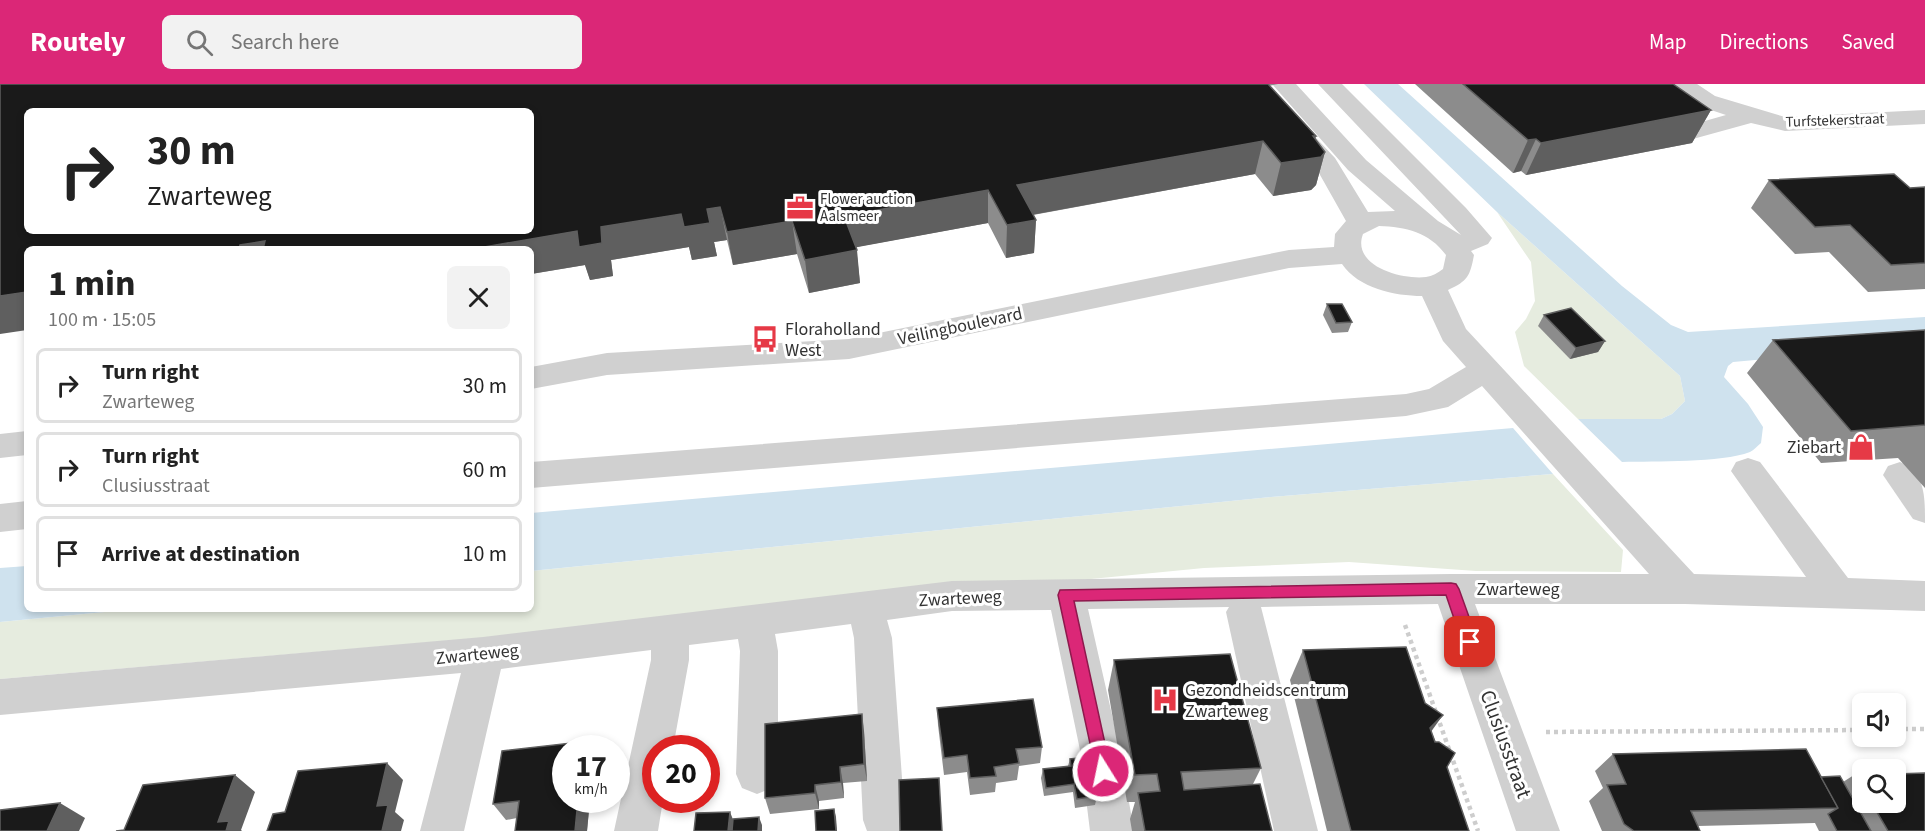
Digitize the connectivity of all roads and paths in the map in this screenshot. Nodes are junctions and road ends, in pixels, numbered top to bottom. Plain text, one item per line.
1 (1252, 84) edge
2 (1283, 84) edge
3 (1329, 84) edge
4 (1690, 89) edge
5 (1662, 99) edge
6 (1751, 116) junction
7 (1925, 117) edge
8 (1682, 135) edge
9 (1358, 165) junction
10 (1370, 220) junction
11 (1430, 226) junction
12 (1456, 248) junction
13 (1349, 255) junction
14 (1432, 286) junction
15 (1486, 369) junction
16 (534, 377) edge
17 (24, 443) edge
18 (0, 446) edge
19 (1748, 471) dead end
20 (534, 475) edge
21 (1900, 475) dead end
22 (1925, 509) edge
23 (24, 515) edge
24 (0, 518) edge
25 (1685, 589) junction
26 (1839, 594) junction
27 (1065, 595) junction
28 (1925, 596) edge
29 (1457, 605) junction
30 (865, 607) junction
31 (1245, 612) dead end
32 (754, 621) junction
33 (669, 631) junction
34 (482, 667) junction
35 (0, 697) edge
36 (1906, 729) edge
37 (1925, 729) edge
38 (1852, 730) edge
39 (1545, 732) dead end
40 (757, 774) dead end
41 (884, 820) dead end
42 (442, 831) edge
43 (636, 831) edge
44 (1112, 831) edge
45 (1296, 831) edge
46 (1478, 831) edge
47 (1538, 831) edge

1 - 10 street
2 - 9 street
3 - 12 street
4 - 5 street
4 - 6 street, Turfstekerstraat
6 - 7 street, Turfstekerstraat
6 - 8 street
9 - 10 street
9 - 11 street
10 - 11 street
10 - 13 street
11 - 12 street
12 - 14 street
13 - 14 street
13 - 16 street, Veilingboulevard
14 - 15 street
15 - 20 street
15 - 25 street
17 - 18 street
19 - 26 street
21 - 22 street
23 - 24 street
25 - 26 street, Zwarteweg
25 - 29 street, Zwarteweg
26 - 28 street, Zwarteweg
27 - 29 street, Zwarteweg
27 - 30 street, Zwarteweg
27 - 44 street
29 - 46 path, Zwarteweg
29 - 47 street, Clusiusstraat
30 - 32 street, Zwarteweg
30 - 41 street
31 - 45 street
32 - 33 street, Zwarteweg
32 - 40 street
33 - 34 street, Zwarteweg
33 - 43 street
34 - 35 street, Zwarteweg
34 - 42 street
36 - 37 path
38 - 39 path

